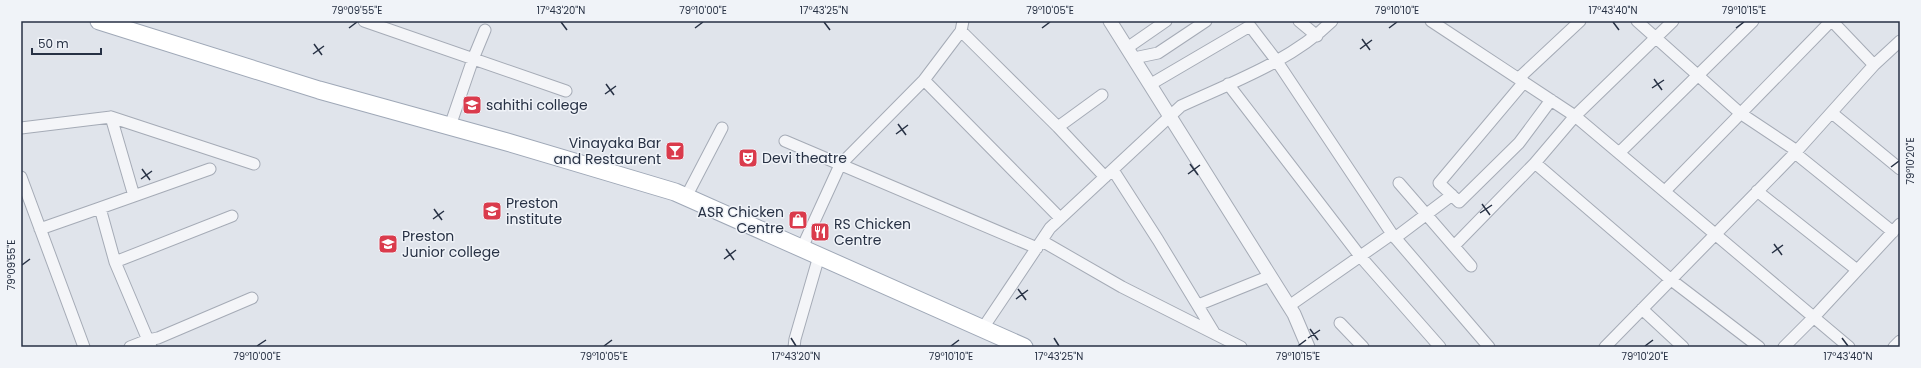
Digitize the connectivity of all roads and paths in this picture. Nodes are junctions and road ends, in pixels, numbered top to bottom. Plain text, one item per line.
1 (99, 21) edge
2 (364, 21) edge
3 (1111, 21) edge
4 (1166, 21) edge
5 (1206, 21) edge
6 (1300, 21) edge
7 (1332, 21) edge
8 (1431, 21) edge
9 (1580, 21) edge
10 (1637, 21) edge
11 (1673, 21) edge
12 (1753, 21) edge
13 (1831, 21) edge
14 (962, 26) edge
15 (485, 30) dead end
16 (1317, 36) junction
17 (1655, 38) junction
18 (1900, 41) edge
19 (1130, 53) junction
20 (473, 59) junction
21 (1276, 60) junction
22 (1874, 65) junction
23 (1697, 75) junction
24 (924, 80) junction
25 (1522, 80) junction
26 (1151, 84) junction
27 (1228, 84) junction
28 (566, 91) dead end
29 (1102, 95) dead end
30 (1552, 100) junction
31 (1740, 113) junction
32 (1832, 113) junction
33 (1170, 114) junction
34 (1575, 116) junction
35 (111, 118) junction
36 (450, 126) junction
37 (1058, 127) junction
38 (21, 128) edge
39 (722, 128) dead end
40 (785, 141) dead end
41 (1619, 153) junction
42 (1795, 153) junction
43 (1535, 163) junction
44 (254, 164) dead end
45 (840, 165) junction
46 (1899, 167) edge
47 (210, 169) dead end
48 (1109, 174) junction
49 (21, 177) edge
50 (1399, 183) dead end
51 (1665, 191) junction
52 (1757, 191) junction
53 (1452, 195) junction
54 (134, 196) junction
55 (686, 197) junction
56 (100, 208) junction
57 (1427, 214) junction
58 (232, 216) dead end
59 (1060, 218) junction
60 (1896, 228) edge
61 (40, 229) junction
62 (1715, 234) junction
63 (1394, 236) junction
64 (1039, 245) junction
65 (1454, 246) junction
66 (802, 248) junction
67 (819, 256) junction
68 (1360, 256) junction
69 (115, 262) junction
70 (1471, 266) dead end
71 (1857, 270) junction
72 (1270, 276) junction
73 (1670, 279) junction
74 (252, 298) dead end
75 (1198, 305) junction
76 (1289, 306) junction
77 (1642, 309) junction
78 (1814, 317) junction
79 (1340, 323) dead end
80 (983, 328) junction
81 (1216, 336) junction
82 (1900, 341) edge
83 (150, 343) edge
84 (84, 347) edge
85 (130, 347) edge
86 (794, 347) edge
87 (1024, 347) edge
88 (1241, 347) edge
89 (1308, 347) edge
90 (1363, 347) edge
91 (1440, 347) edge
92 (1489, 347) edge
93 (1605, 347) edge
94 (1683, 347) edge
95 (1759, 347) edge
96 (1784, 347) edge
97 (1849, 347) edge
98 (1894, 347) edge

1 - 36 main road
2 - 20 street
3 - 19 street
4 - 19 street
5 - 19 street
6 - 16 street
7 - 16 street
8 - 25 street
9 - 25 street
10 - 17 street
11 - 17 street
12 - 23 street
13 - 22 street
13 - 31 street
14 - 24 street
14 - 37 street
15 - 20 street
16 - 21 street
17 - 23 street
17 - 34 street
18 - 22 street
19 - 26 street
20 - 28 street
20 - 36 street
21 - 26 street
21 - 27 street
21 - 63 street
22 - 32 street
23 - 31 street
23 - 41 street
24 - 45 street
24 - 59 street
25 - 30 street
25 - 53 street
26 - 33 street
27 - 33 street
27 - 68 street
29 - 37 street
30 - 34 street
30 - 53 street
31 - 42 street
31 - 51 street
32 - 42 street
32 - 46 street
33 - 48 street
33 - 72 street
34 - 41 street
34 - 43 street
35 - 38 street
35 - 44 street
35 - 54 street
36 - 55 main road
37 - 48 street
39 - 55 street
40 - 45 street
41 - 51 street
42 - 52 street
42 - 60 street
43 - 65 street
43 - 73 street
45 - 64 street
45 - 66 street
47 - 54 street
48 - 59 street
48 - 75 street
49 - 61 street
50 - 57 street
51 - 62 street
52 - 62 street
52 - 71 street
53 - 57 street
54 - 56 street
55 - 66 main road
56 - 61 street
56 - 69 street
57 - 63 street
57 - 65 street
58 - 69 street
59 - 64 street
60 - 71 street
61 - 84 street
62 - 73 street
62 - 78 street
63 - 68 street
63 - 92 street
64 - 80 street
64 - 81 street
65 - 70 street
66 - 67 main road
67 - 80 main road
67 - 86 street
68 - 76 street
68 - 91 street
69 - 83 street
71 - 78 street
72 - 75 street
72 - 76 street
73 - 77 street
73 - 95 street
74 - 83 street
75 - 81 street
76 - 89 street
77 - 93 street
77 - 94 street
78 - 96 street
78 - 97 street
79 - 90 street
80 - 87 main road
81 - 88 street
82 - 98 street
83 - 85 street

